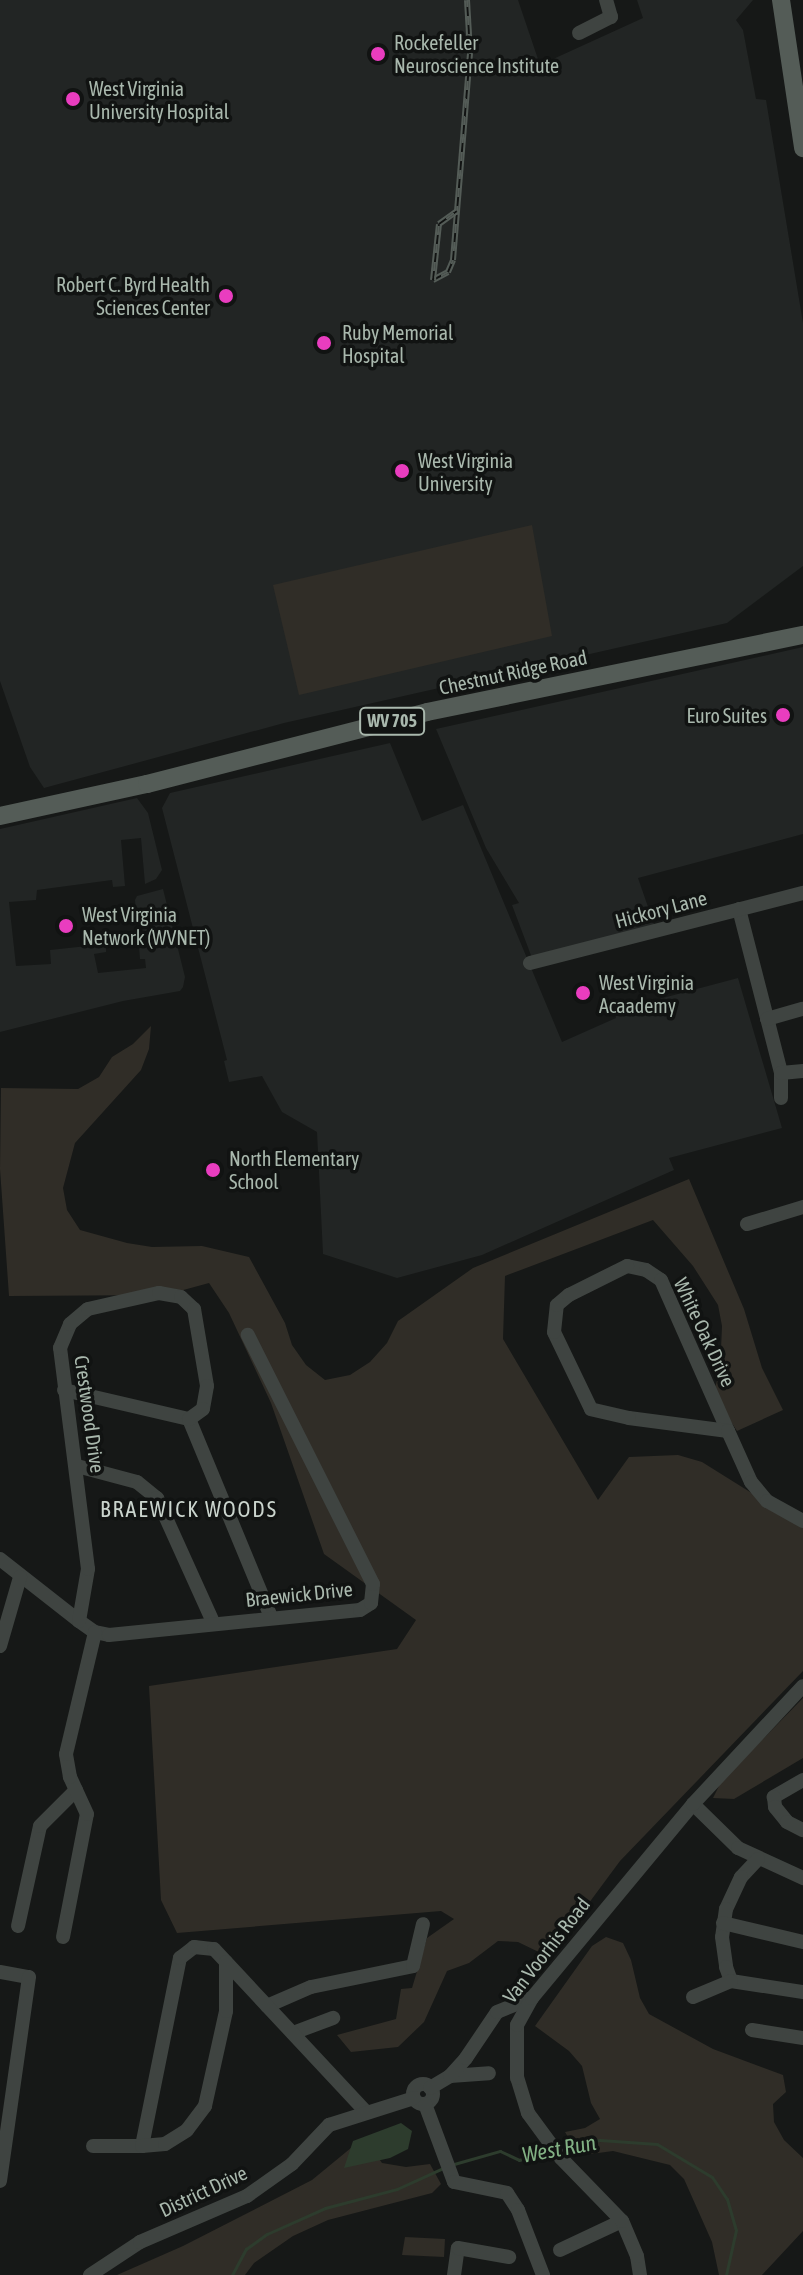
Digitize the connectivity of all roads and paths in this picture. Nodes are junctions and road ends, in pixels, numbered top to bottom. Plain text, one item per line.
1 (606, 0) edge
2 (781, 0) edge
3 (579, 33) dead end
4 (801, 105) edge
5 (803, 148) edge
6 (800, 635) edge
7 (0, 816) edge
8 (803, 893) edge
9 (739, 909) junction
10 (530, 963) dead end
11 (803, 1009) edge
12 (767, 1019) junction
13 (803, 1071) edge
14 (781, 1073) junction
15 (781, 1098) dead end
16 (803, 1207) edge
17 (747, 1224) dead end
18 (248, 1335) dead end
19 (64, 1390) junction
20 (189, 1419) junction
21 (728, 1431) junction
22 (77, 1466) junction
23 (803, 1521) edge
24 (0, 1559) edge
25 (20, 1577) junction
26 (271, 1617) junction
27 (79, 1621) junction
28 (213, 1622) junction
29 (95, 1632) junction
30 (0, 1646) edge
31 (803, 1686) edge
32 (803, 1780) edge
33 (76, 1790) junction
34 (693, 1804) junction
35 (803, 1830) edge
36 (758, 1859) junction
37 (803, 1878) edge
38 (723, 1923) junction
39 (423, 1924) dead end
40 (18, 1926) dead end
41 (63, 1937) dead end
42 (803, 1942) edge
43 (226, 1962) junction
44 (0, 1972) edge
45 (731, 1981) junction
46 (803, 1992) edge
47 (693, 1997) dead end
48 (532, 1998) junction
49 (267, 2006) junction
50 (333, 2018) dead end
51 (752, 2030) dead end
52 (293, 2033) junction
53 (803, 2038) edge
54 (489, 2073) dead end
55 (450, 2076) junction
56 (419, 2101) junction
57 (366, 2112) junction
58 (93, 2146) dead end
59 (142, 2146) junction
60 (1, 2174) edge
61 (622, 2221) junction
62 (560, 2250) dead end
63 (509, 2257) dead end
64 (90, 2275) edge
65 (454, 2275) edge
66 (543, 2275) edge
67 (640, 2275) edge

1 - 3 street
2 - 4 main road
4 - 5 main road
6 - 7 main road, Chestnut Ridge Road / WV 705
8 - 9 street, Hickory Lane
9 - 10 street, Hickory Lane
9 - 12 street
11 - 12 street
12 - 14 street
13 - 14 street
14 - 15 street
16 - 17 street
18 - 26 street, Braewick Drive
19 - 20 street
19 - 20 street, Crestwood Drive
19 - 22 street, Crestwood Drive
20 - 26 street
21 - 21 street, White Oak Drive
21 - 23 street, White Oak Drive
22 - 27 street, Crestwood Drive
22 - 28 street
24 - 25 street
25 - 27 street
25 - 30 street
26 - 28 street, Braewick Drive
27 - 29 street
28 - 29 street, Braewick Drive
29 - 33 street
31 - 34 street, Van Voorhis Road
32 - 35 street
33 - 40 street
33 - 41 street
34 - 36 street
34 - 48 street, Van Voorhis Road
36 - 37 street
36 - 38 street
38 - 42 street
38 - 45 street
39 - 49 street
43 - 49 street
43 - 59 street
43 - 59 street
44 - 60 street
45 - 46 street
45 - 47 street
48 - 55 street
48 - 61 street, Van Voorhis Road
49 - 52 street
50 - 52 street
51 - 53 street
52 - 57 street
54 - 55 street
55 - 56 street
56 - 57 street, District Drive
56 - 66 street
57 - 64 street, District Drive
58 - 59 street
61 - 62 street
61 - 67 street, Van Voorhis Road
63 - 65 street

